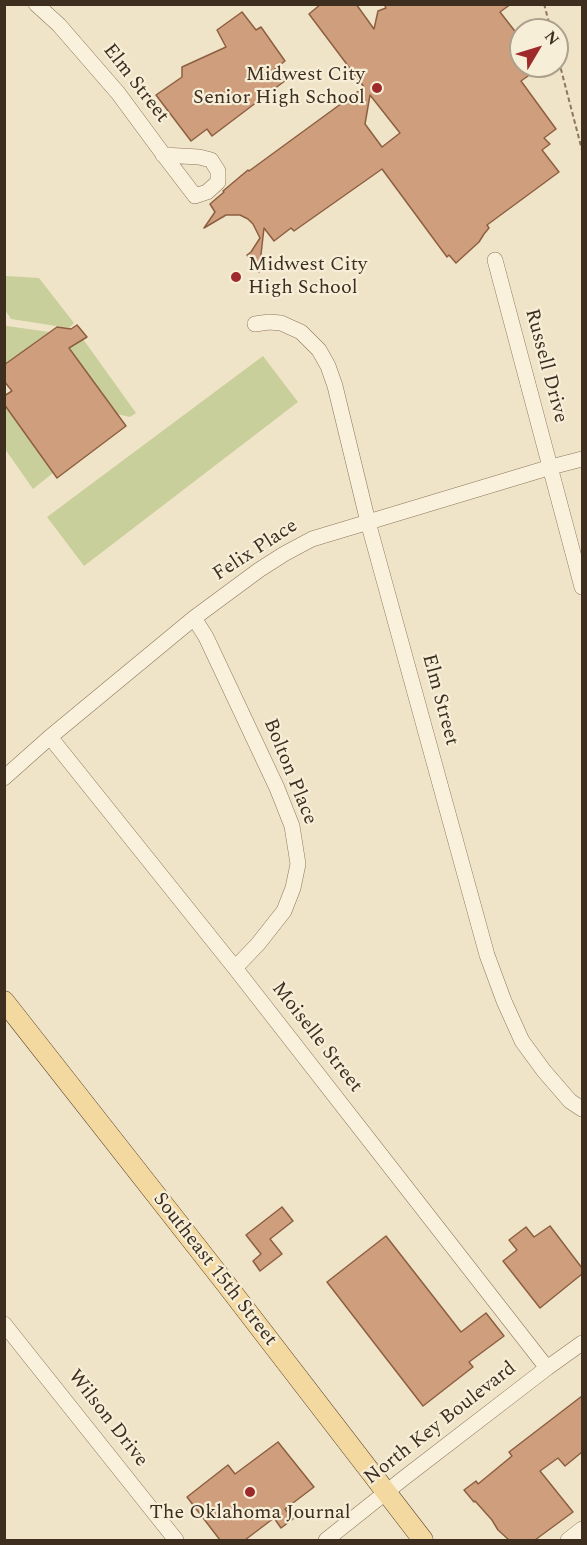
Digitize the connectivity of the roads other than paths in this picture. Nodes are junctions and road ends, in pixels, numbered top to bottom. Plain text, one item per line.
1 (36, 4) edge
2 (163, 155) junction
3 (495, 260) dead end
4 (255, 324) dead end
5 (582, 459) edge
6 (551, 467) junction
7 (368, 522) junction
8 (582, 586) edge
9 (194, 618) junction
10 (50, 736) junction
11 (4, 778) edge
12 (235, 968) junction
13 (4, 1001) edge
14 (582, 1109) edge
15 (4, 1324) edge
16 (582, 1343) edge
17 (547, 1368) junction
18 (386, 1493) junction
19 (582, 1530) edge
20 (176, 1540) edge
21 (326, 1540) edge
22 (423, 1540) edge
23 (568, 1540) edge

1 - 2 street, Elm Street
2 - 2 street, Elm Street
3 - 6 street, Russell Drive
4 - 7 street, Elm Street
5 - 6 street, Felix Place
6 - 7 street, Felix Place
6 - 8 street, Russell Drive
7 - 9 street, Felix Place
7 - 14 street, Elm Street
9 - 10 street, Felix Place
9 - 12 street, Bolton Place
10 - 11 street, Felix Place
10 - 12 street, Moiselle Street
12 - 17 street, Moiselle Street
13 - 18 main road, Southeast 15th Street
15 - 20 street, Wilson Drive
16 - 17 street, North Key Boulevard
17 - 18 street, North Key Boulevard
18 - 21 street, North Key Boulevard
18 - 22 main road, Southeast 15th Street
19 - 23 street

